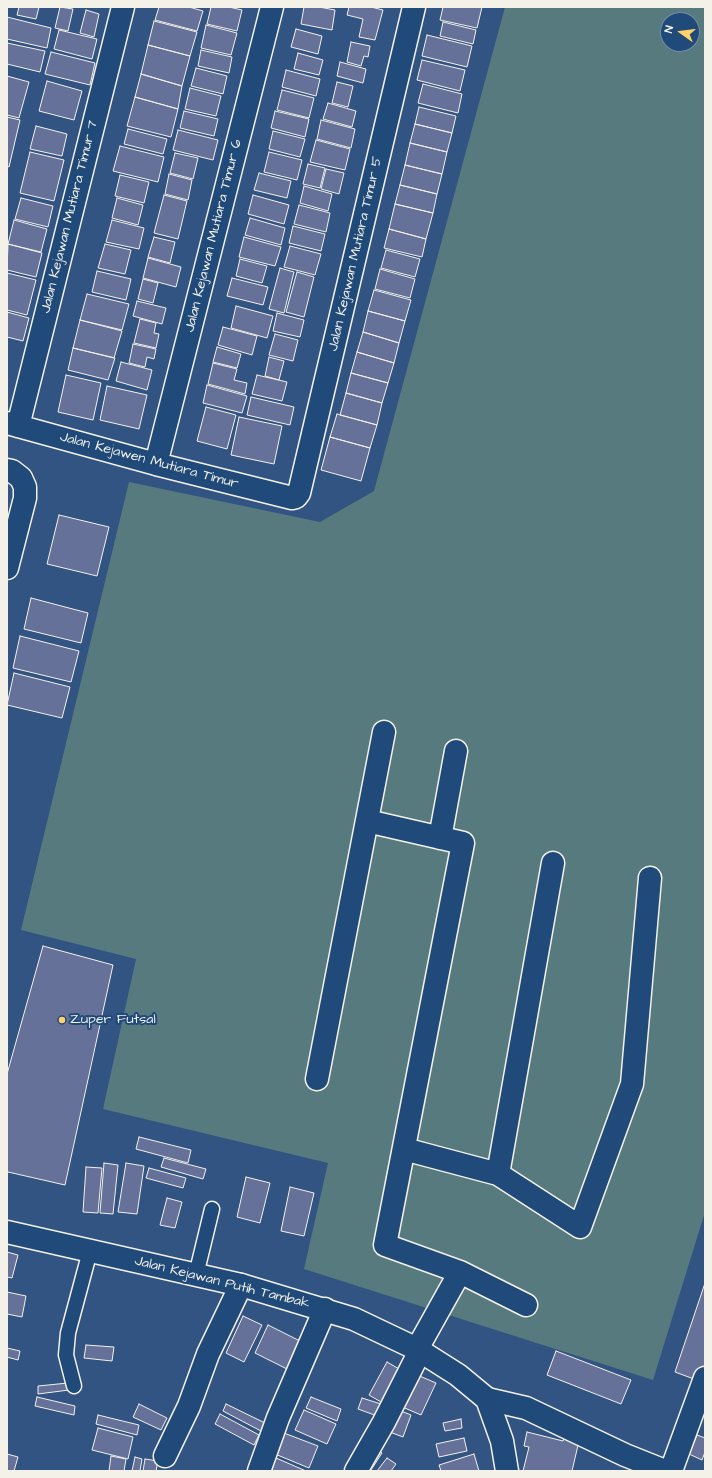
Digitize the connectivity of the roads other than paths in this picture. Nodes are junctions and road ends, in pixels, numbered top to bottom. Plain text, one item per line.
1 (123, 7) edge
2 (272, 7) edge
3 (414, 7) edge
4 (13, 425) edge
5 (156, 464) junction
6 (7, 470) edge
7 (292, 498) joint
8 (7, 568) edge
9 (384, 732) dead end
10 (456, 751) dead end
11 (367, 821) junction
12 (440, 838) junction
13 (553, 863) dead end
14 (650, 878) dead end
15 (317, 1079) dead end
16 (404, 1149) junction
17 (498, 1174) junction
18 (212, 1209) dead end
19 (7, 1232) edge
20 (90, 1251) junction
21 (460, 1272) junction
22 (196, 1275) junction
23 (241, 1285) junction
24 (526, 1305) dead end
25 (325, 1310) junction
26 (419, 1350) junction
27 (705, 1378) edge
28 (74, 1386) dead end
29 (487, 1399) junction
30 (165, 1456) dead end
31 (259, 1471) edge
32 (356, 1471) edge
33 (507, 1471) edge
34 (665, 1471) edge
35 (671, 1471) edge

1 - 4 street, Jalan Kejawan Mutiara Timur 7
2 - 5 street, Jalan Kejawan Mutiara Timur 6
3 - 7 street, Jalan Kejawan Mutiara Timur 5
4 - 5 street, Jalan Kejawen Mutiara Timur
5 - 7 street, Jalan Kejawen Mutiara Timur
6 - 8 street
9 - 11 street
10 - 12 street
11 - 12 street
11 - 15 street
12 - 16 street
13 - 17 street
14 - 17 street
16 - 17 street
16 - 21 street
18 - 22 lane
19 - 20 street, Jalan Kejawan Putih Tambak
20 - 22 street, Jalan Kejawan Putih Tambak
20 - 28 lane
21 - 24 street
21 - 26 street
22 - 23 street, Jalan Kejawan Putih Tambak
23 - 25 street, Jalan Kejawan Putih Tambak
23 - 30 street
25 - 26 street, Jalan Kejawan Putih Tambak
25 - 31 street
26 - 29 street, Jalan Kejawan Putih Tambak
26 - 32 street
27 - 35 street
29 - 33 street
29 - 34 street

